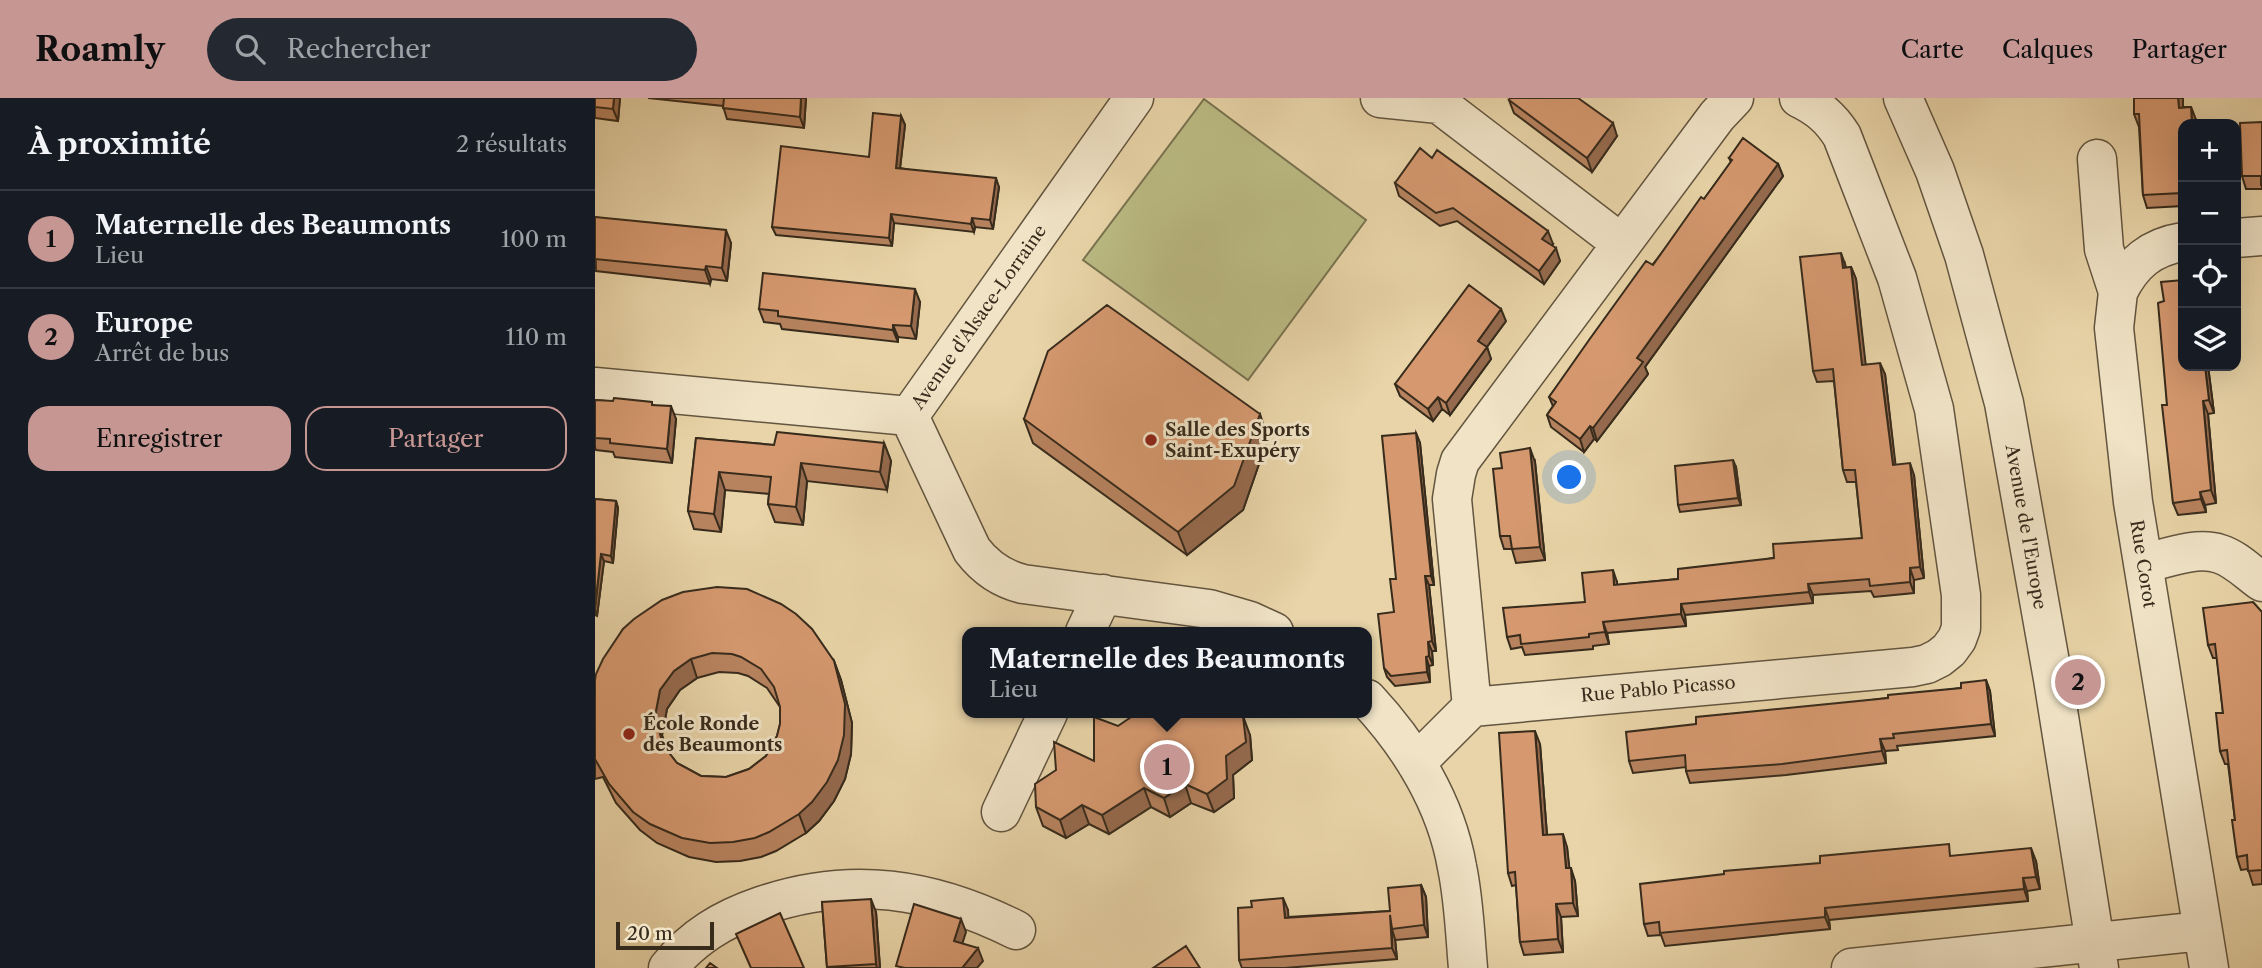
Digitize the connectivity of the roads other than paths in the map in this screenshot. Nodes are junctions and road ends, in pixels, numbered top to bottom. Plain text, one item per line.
1 (1134, 98) edge
2 (1380, 98) edge
3 (1734, 98) edge
4 (1799, 98) edge
5 (1903, 98) edge
6 (1441, 101) edge
7 (2097, 159) dead end
8 (2262, 236) edge
9 (2241, 238) edge
10 (1621, 243) junction
11 (2178, 243) edge
12 (2118, 292) junction
13 (595, 387) edge
14 (909, 416) junction
15 (2143, 564) junction
16 (2262, 582) edge
17 (1103, 594) junction
18 (1088, 627) edge
19 (1263, 627) edge
20 (1372, 705) edge
21 (1472, 707) junction
22 (1046, 718) edge
23 (1416, 762) junction
24 (1001, 812) dead end
25 (1016, 930) dead end
26 (2203, 931) junction
27 (2097, 956) edge
28 (668, 968) edge
29 (1468, 968) edge
30 (1851, 968) edge
31 (2209, 968) edge

1 - 14 street, Avenue d'Alsace-Lorraine
2 - 6 street
3 - 10 street
4 - 21 street, Rue Pablo Picasso
5 - 27 street, Avenue de l'Europe
6 - 10 street
7 - 12 street, Rue Corot
8 - 9 street
10 - 21 street
11 - 12 street
12 - 15 street, Rue Corot
13 - 14 street, Avenue d'Alsace-Lorraine
14 - 17 street
15 - 16 street
15 - 26 street, Rue Corot
17 - 18 street
17 - 19 street
20 - 23 street
21 - 23 street
22 - 24 street
23 - 29 street
25 - 28 street
26 - 27 street
26 - 31 street, Rue Corot
27 - 30 street

